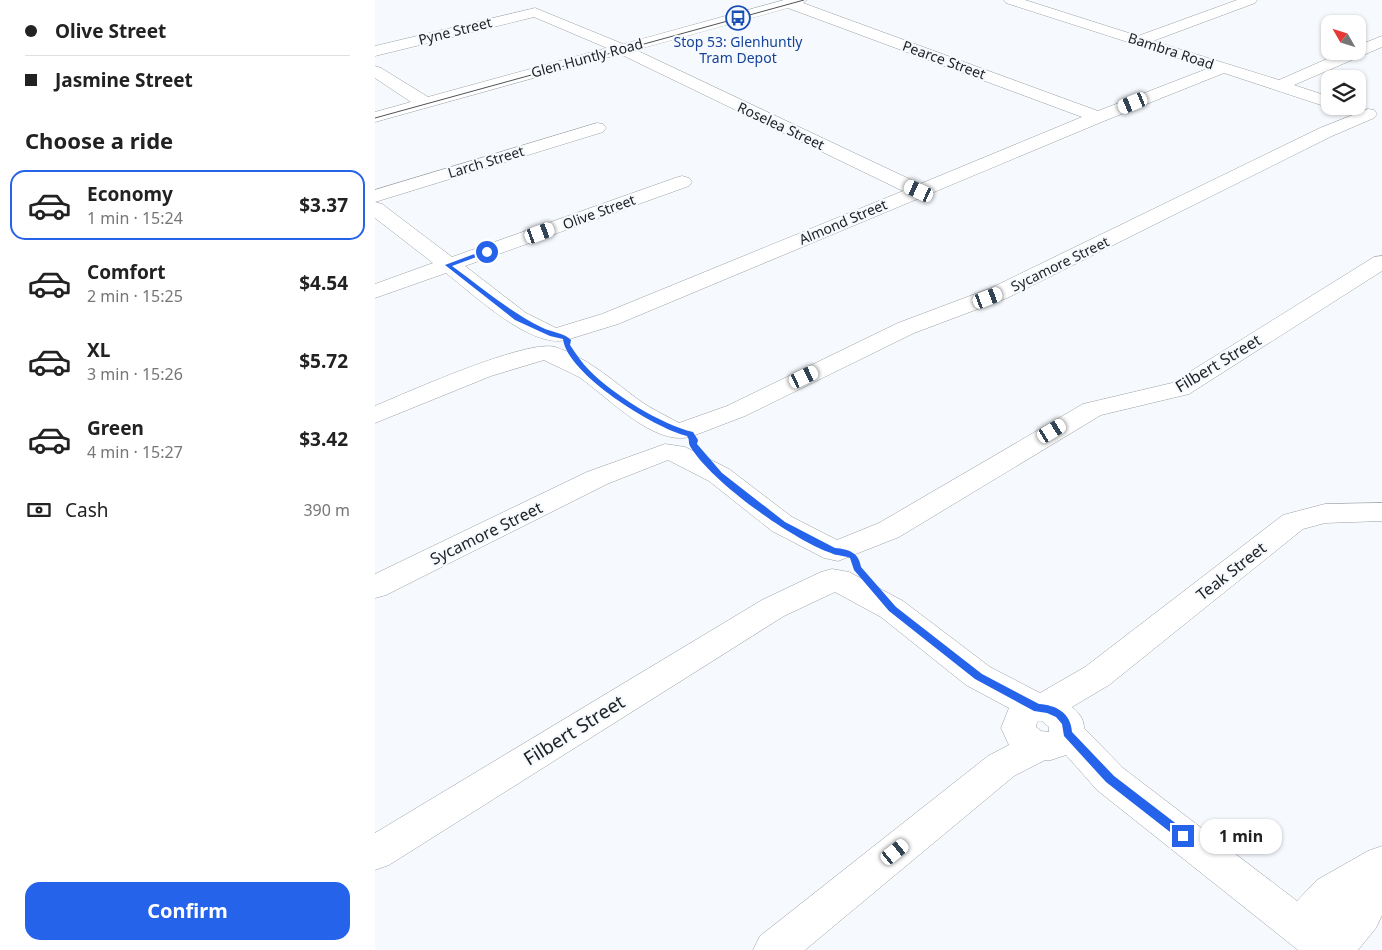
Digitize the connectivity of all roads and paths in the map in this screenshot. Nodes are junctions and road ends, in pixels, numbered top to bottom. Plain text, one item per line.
1 (1250, 0) edge
2 (795, 1) edge
3 (1018, 1) edge
4 (535, 12) joint
5 (1138, 41) junction
6 (1382, 41) edge
7 (619, 50) junction
8 (375, 51) edge
9 (1220, 67) junction
10 (375, 71) edge
11 (1279, 86) junction
12 (1321, 99) edge
13 (425, 103) junction
14 (1359, 115) edge
15 (375, 117) edge
16 (1098, 117) junction
17 (597, 128) dead end
18 (682, 182) dead end
19 (919, 191) junction
20 (375, 196) edge
21 (375, 208) edge
22 (1382, 262) edge
23 (448, 265) junction
24 (375, 291) edge
25 (551, 344) junction
26 (375, 415) edge
27 (675, 441) junction
28 (1382, 512) edge
29 (836, 565) junction
30 (375, 587) edge
31 (1043, 728) junction
32 (375, 853) edge
33 (1381, 864) edge
34 (1320, 944) edge
35 (774, 950) edge

1 - 5 street
2 - 7 street, Glen Huntly Road
2 - 16 street, Pearce Street
3 - 5 street, Bambra Road
4 - 7 street, Roselea Street
4 - 8 street, Pyne Street
5 - 9 street, Bambra Road
6 - 11 street
7 - 13 street, Glen Huntly Road
7 - 19 street, Roselea Street
9 - 11 street, Bambra Road
9 - 16 street, Almond Street
10 - 13 street
11 - 12 street, Bambra Road
13 - 15 street, Glen Huntly Road
14 - 27 street, Sycamore Street
16 - 19 street, Almond Street
17 - 20 street, Larch Street
18 - 23 street, Olive Street
19 - 25 street, Almond Street
21 - 23 street
22 - 29 street, Filbert Street
23 - 24 street, Olive Street
23 - 25 street
25 - 26 street, Almond Street
25 - 27 street
27 - 29 street
27 - 30 street, Sycamore Street
28 - 31 street, Teak Street
29 - 31 street
29 - 32 street, Filbert Street
31 - 34 street
31 - 35 street, Teak Street
33 - 34 street

